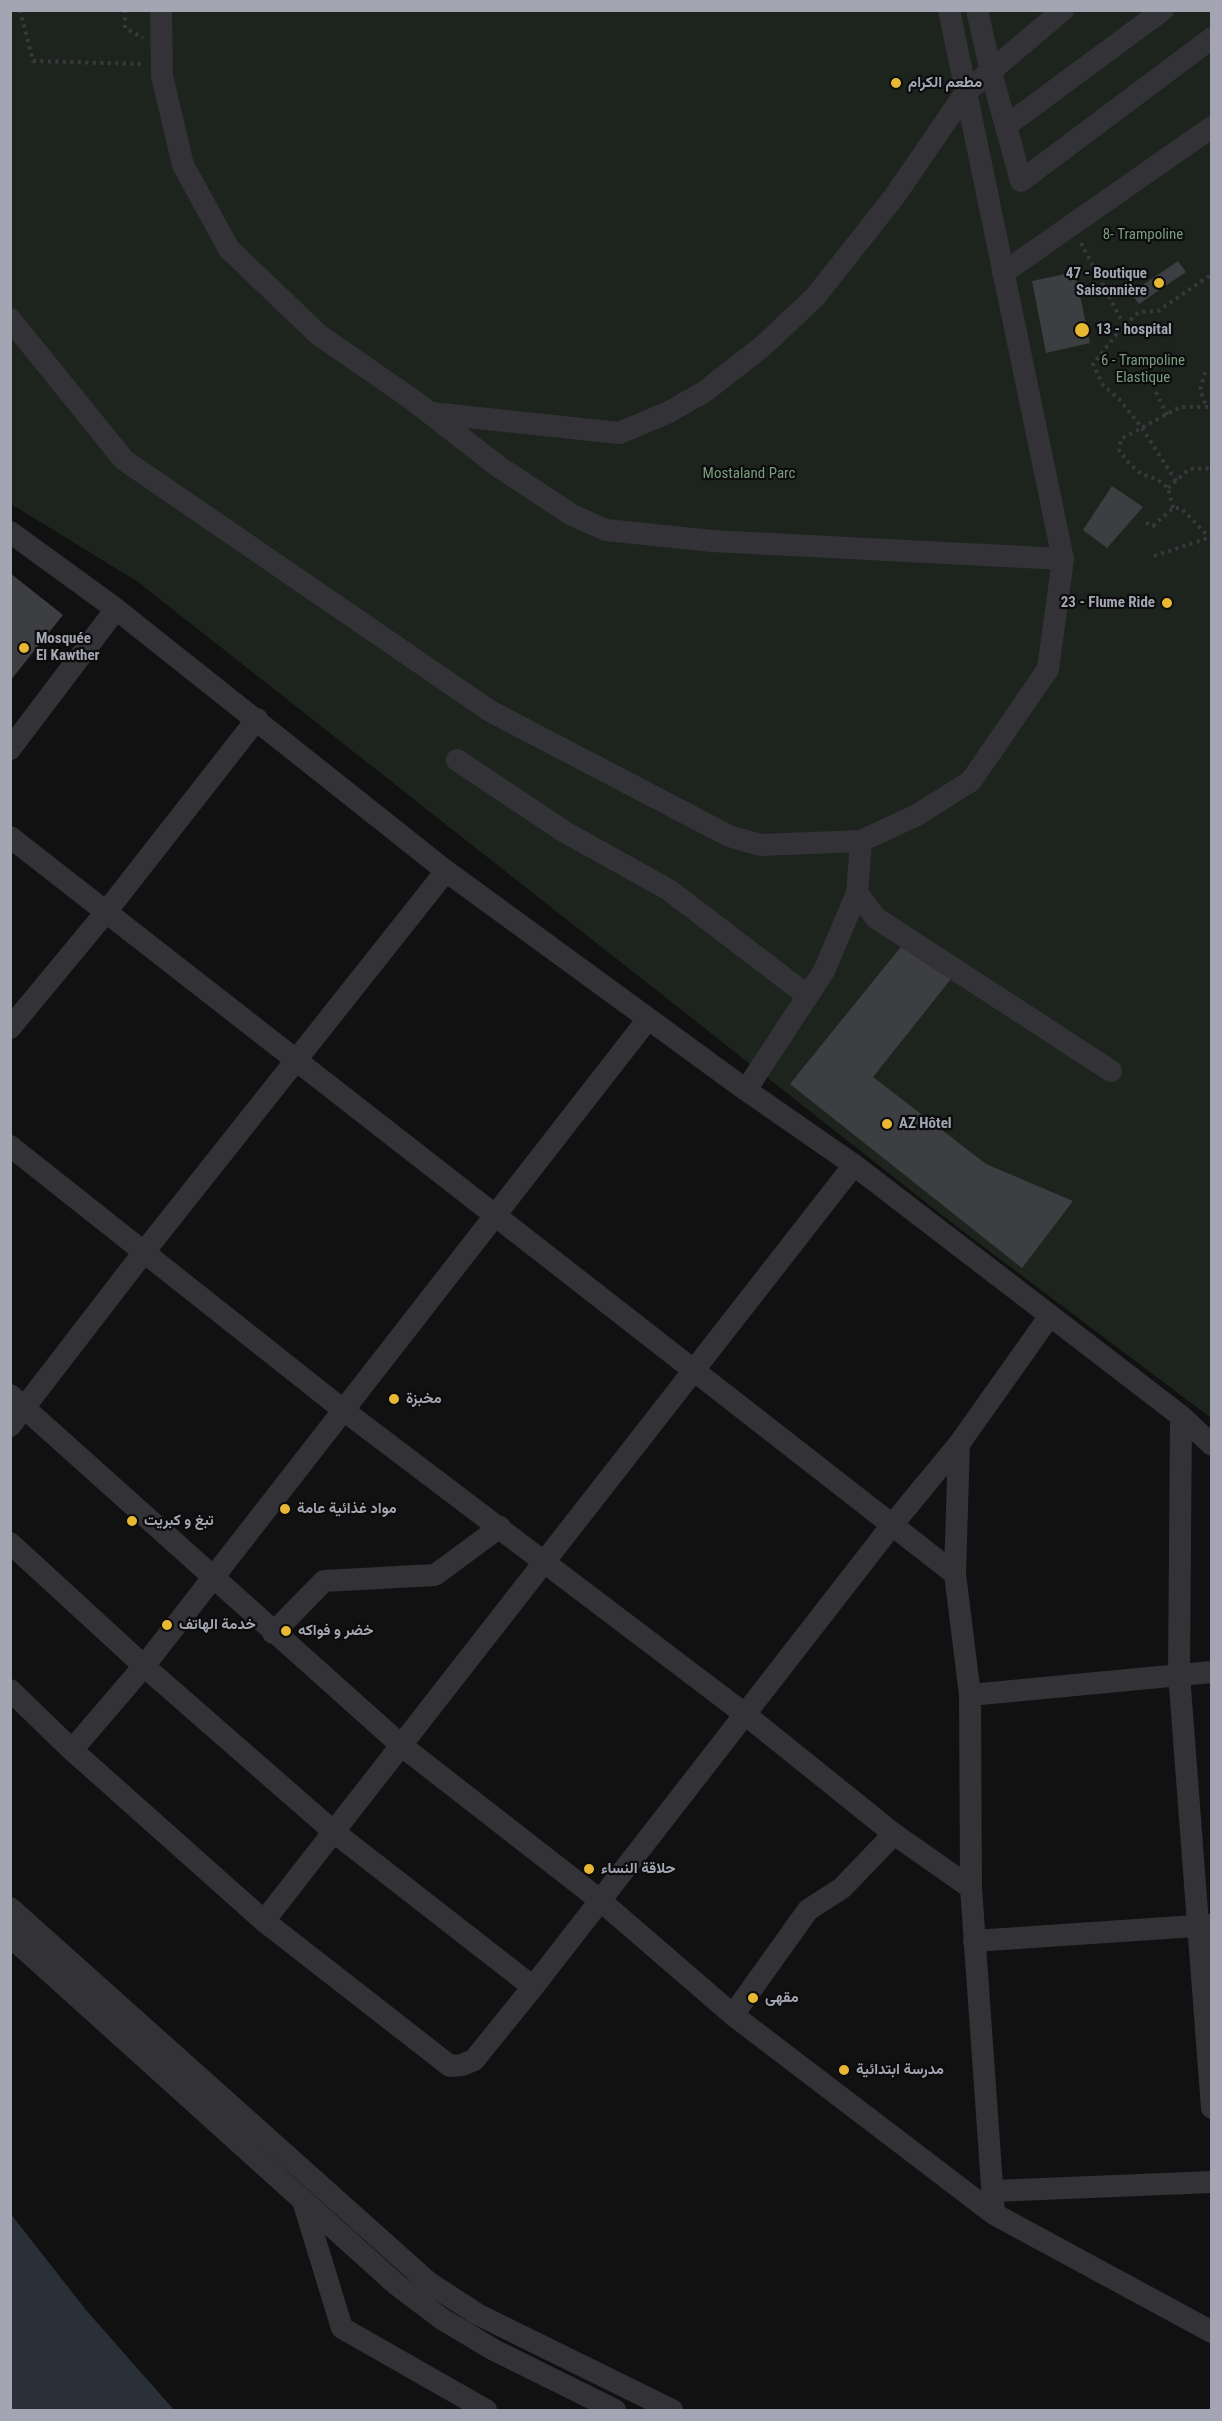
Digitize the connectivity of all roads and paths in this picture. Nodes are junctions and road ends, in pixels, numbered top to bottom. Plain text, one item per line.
1 (20, 10) edge
2 (125, 10) edge
3 (161, 10) edge
4 (950, 10) edge
5 (977, 10) edge
6 (1063, 10) edge
7 (1163, 10) edge
8 (1212, 38) edge
9 (161, 41) junction
10 (162, 65) junction
11 (991, 72) junction
12 (966, 92) junction
13 (1006, 126) junction
14 (1212, 127) edge
15 (1072, 224) junction
16 (1003, 273) junction
17 (1212, 274) edge
18 (10, 319) edge
19 (1124, 325) junction
20 (1205, 372) dead end
21 (1156, 392) dead end
22 (1209, 407) edge
23 (430, 413) junction
24 (1167, 414) junction
25 (1142, 428) junction
26 (1212, 468) edge
27 (1176, 481) junction
28 (1168, 488) junction
29 (1173, 508) junction
30 (1146, 523) dead end
31 (10, 532) edge
32 (1210, 537) edge
33 (1154, 556) dead end
34 (1063, 559) junction
35 (116, 609) junction
36 (256, 719) junction
37 (10, 749) edge
38 (457, 760) dead end
39 (10, 837) edge
40 (861, 841) junction
41 (446, 871) junction
42 (857, 893) junction
43 (106, 912) junction
44 (808, 996) junction
45 (648, 1019) junction
46 (10, 1028) edge
47 (296, 1059) junction
48 (1111, 1071) dead end
49 (746, 1090) junction
50 (10, 1146) edge
51 (854, 1165) junction
52 (494, 1214) junction
53 (144, 1252) junction
54 (1049, 1317) junction
55 (693, 1369) junction
56 (18, 1401) edge
57 (342, 1409) junction
58 (1180, 1416) junction
59 (10, 1426) edge
60 (959, 1444) junction
61 (1212, 1445) edge
62 (892, 1525) junction
63 (500, 1527) junction
64 (10, 1543) edge
65 (544, 1561) junction
66 (955, 1574) junction
67 (212, 1579) junction
68 (273, 1633) junction
69 (144, 1666) junction
70 (1212, 1672) edge
71 (1179, 1674) junction
72 (10, 1690) edge
73 (970, 1695) junction
74 (746, 1715) junction
75 (402, 1746) junction
76 (72, 1750) junction
77 (334, 1832) junction
78 (894, 1834) junction
79 (971, 1888) junction
80 (601, 1901) junction
81 (10, 1908) edge
82 (264, 1921) junction
83 (1204, 1925) edge
84 (10, 1936) edge
85 (974, 1941) junction
86 (533, 1987) junction
87 (733, 2015) junction
88 (1212, 2108) edge
89 (1212, 2182) edge
90 (994, 2191) junction
91 (302, 2199) junction
92 (994, 2214) junction
93 (1212, 2332) edge
94 (454, 2401) edge
95 (582, 2404) edge
96 (486, 2410) edge
97 (615, 2410) edge
98 (672, 2410) edge

1 - 10 path
2 - 9 path
3 - 9 street
4 - 12 street
5 - 11 street
6 - 11 street
7 - 13 street
8 - 13 street
9 - 10 street
10 - 23 street
11 - 12 street
11 - 13 street
12 - 16 street
12 - 23 street
14 - 15 street
15 - 16 street
15 - 19 path
16 - 34 street
17 - 19 path
18 - 40 street
19 - 25 path
20 - 22 path
21 - 24 path
22 - 24 path
23 - 34 street
24 - 25 path
25 - 27 path
25 - 28 path
26 - 27 path
27 - 28 path
28 - 29 path
29 - 30 path
29 - 32 path
31 - 35 street
32 - 33 path
34 - 40 street
35 - 36 street
35 - 37 street
36 - 41 street
36 - 43 street
38 - 44 street
39 - 43 street
40 - 42 street
41 - 45 street
41 - 47 street
42 - 44 street
42 - 48 street
43 - 46 street
43 - 47 street
44 - 49 street
45 - 49 street
45 - 52 street
47 - 52 street
47 - 53 street
49 - 51 street
50 - 53 street
51 - 54 street
51 - 55 street
52 - 55 street
52 - 57 street
53 - 56 street
53 - 57 street
54 - 58 street
54 - 60 street
55 - 62 street
55 - 65 street
56 - 59 street
56 - 67 street
57 - 63 street
57 - 67 street
58 - 61 street
58 - 71 street
60 - 62 street
60 - 66 street
62 - 66 street
62 - 74 street
63 - 65 street
63 - 68 street
64 - 69 street
65 - 74 street
65 - 75 street
66 - 73 street
67 - 68 street
67 - 69 street
68 - 75 street
69 - 76 street
69 - 77 street
70 - 71 street
71 - 73 street
71 - 83 street
72 - 76 street
73 - 79 street
74 - 78 street
74 - 80 street
75 - 77 street
75 - 80 street
76 - 82 street
77 - 82 street
77 - 86 street
78 - 79 street
78 - 87 street
79 - 85 street
80 - 86 street
80 - 87 street
81 - 98 street
82 - 86 street
83 - 85 street
83 - 88 street
84 - 91 street
85 - 90 street
87 - 92 street
89 - 90 street
90 - 92 street
91 - 94 street
91 - 95 street
92 - 93 street
94 - 96 street
95 - 97 street

